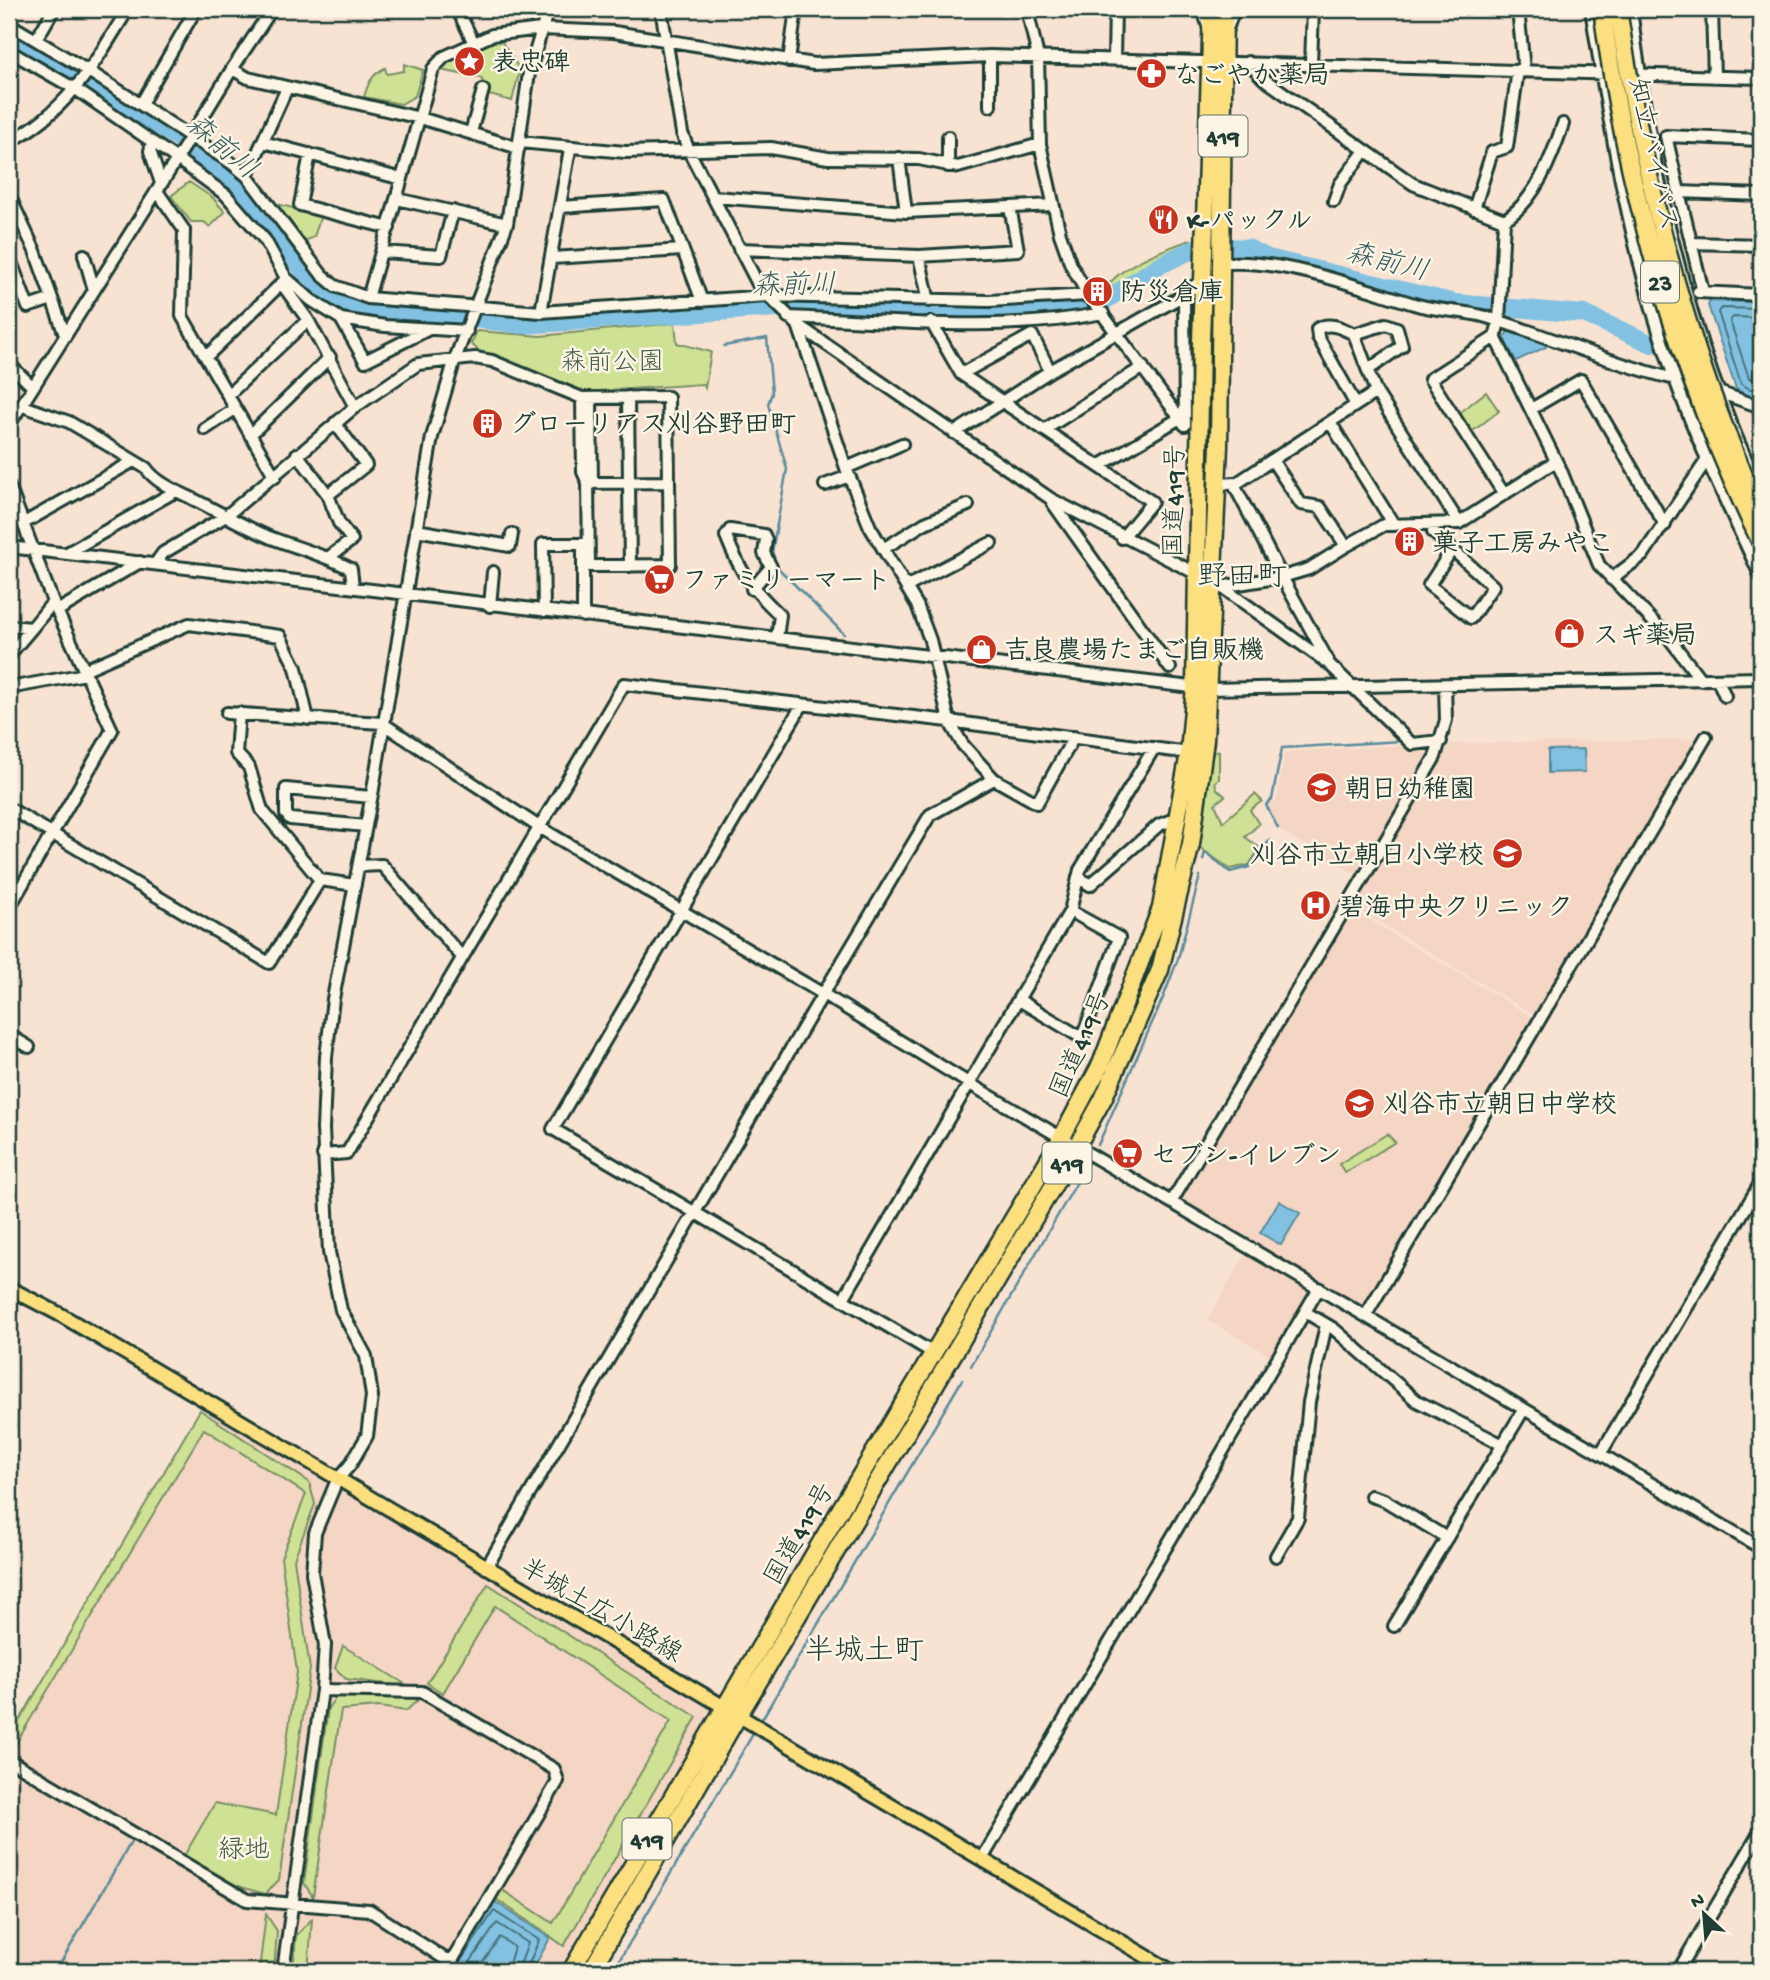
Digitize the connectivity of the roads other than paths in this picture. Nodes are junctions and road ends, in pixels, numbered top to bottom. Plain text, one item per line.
1 (54, 9) edge
2 (128, 9) edge
3 (197, 9) edge
4 (272, 9) edge
5 (457, 9) edge
6 (548, 9) edge
7 (661, 9) edge
8 (796, 9) edge
9 (1027, 9) edge
10 (1115, 9) edge
11 (1203, 9) edge
12 (1212, 9) edge
13 (1224, 9) edge
14 (1234, 9) edge
15 (1313, 9) edge
16 (1505, 9) edge
17 (1519, 9) edge
18 (1591, 9) edge
19 (1602, 9) edge
20 (1618, 9) edge
21 (1631, 9) edge
22 (1712, 9) edge
23 (9, 24) edge
24 (541, 29) junction
25 (1218, 35) junction
26 (36, 40) junction
27 (666, 41) junction
28 (474, 43) junction
29 (9, 51) edge
30 (989, 56) junction
31 (1038, 57) junction
32 (1114, 59) junction
33 (789, 61) junction
34 (1217, 62) junction
35 (1248, 62) junction
36 (1311, 64) junction
37 (232, 69) junction
38 (1521, 70) junction
39 (90, 72) junction
40 (1602, 73) junction
41 (1639, 74) junction
42 (1714, 77) junction
43 (1761, 78) edge
44 (287, 88) junction
45 (77, 90) junction
46 (482, 90) dead end
47 (141, 104) junction
48 (990, 106) dead end
49 (420, 118) junction
50 (1563, 124) dead end
51 (471, 132) junction
52 (191, 136) junction
53 (948, 137) dead end
54 (1761, 140) edge
55 (9, 142) edge
56 (152, 142) junction
57 (263, 142) junction
58 (1040, 144) junction
59 (519, 145) junction
60 (570, 149) junction
61 (689, 151) junction
62 (1364, 152) junction
63 (310, 154) junction
64 (899, 158) junction
65 (177, 159) junction
66 (948, 166) junction
67 (247, 176) junction
68 (402, 179) junction
69 (159, 187) junction
70 (1679, 192) junction
71 (9, 195) edge
72 (1761, 195) edge
73 (715, 197) junction
74 (397, 198) junction
75 (1334, 201) dead end
76 (1053, 205) junction
77 (561, 207) junction
78 (1010, 207) junction
79 (1474, 209) junction
80 (453, 211) junction
81 (906, 212) junction
82 (1504, 220) junction
83 (507, 225) junction
84 (389, 228) junction
85 (1691, 243) junction
86 (1761, 245) edge
87 (739, 249) junction
88 (683, 250) junction
89 (1225, 250) junction
90 (382, 252) junction
91 (84, 255) dead end
92 (9, 256) edge
93 (919, 256) junction
94 (552, 258) junction
95 (1205, 276) junction
96 (284, 281) junction
97 (94, 290) junction
98 (1703, 292) junction
99 (1688, 294) junction
100 (1088, 295) junction
101 (1184, 295) junction
102 (1761, 295) edge
103 (767, 296) junction
104 (368, 298) junction
105 (51, 299) junction
106 (702, 301) junction
107 (929, 301) junction
108 (476, 309) junction
109 (541, 312) junction
110 (1103, 313) junction
111 (788, 317) junction
112 (341, 318) junction
113 (1499, 319) junction
114 (309, 320) junction
115 (931, 322) junction
116 (798, 325) junction
117 (430, 329) junction
118 (467, 331) junction
119 (1119, 333) junction
120 (1354, 334) junction
121 (65, 335) junction
122 (1495, 337) junction
123 (206, 357) junction
124 (330, 357) junction
125 (455, 359) junction
126 (9, 364) edge
127 (1143, 367) junction
128 (1368, 370) junction
129 (1050, 371) junction
130 (961, 374) junction
131 (1675, 379) junction
132 (33, 387) junction
133 (1376, 392) junction
134 (1721, 393) junction
135 (228, 395) junction
136 (628, 397) junction
137 (586, 398) junction
138 (1002, 402) junction
139 (20, 405) junction
140 (1356, 405) junction
141 (355, 407) junction
142 (1761, 407) edge
143 (235, 409) junction
144 (1531, 409) junction
145 (1180, 418) junction
146 (1330, 422) junction
147 (335, 424) junction
148 (9, 425) edge
149 (205, 429) dead end
150 (1044, 430) junction
151 (954, 433) junction
152 (250, 435) junction
153 (902, 444) dead end
154 (297, 454) junction
155 (1272, 460) junction
156 (132, 461) junction
157 (1556, 461) junction
158 (1706, 461) junction
159 (1099, 467) junction
160 (848, 472) junction
161 (275, 477) junction
162 (669, 482) junction
163 (590, 483) junction
164 (628, 483) junction
165 (1225, 483) junction
166 (825, 485) dead end
167 (9, 486) edge
168 (176, 491) junction
169 (1761, 491) edge
170 (1504, 494) junction
171 (328, 495) junction
172 (1051, 499) junction
173 (968, 505) dead end
174 (1761, 513) edge
175 (226, 516) junction
176 (24, 523) junction
177 (1459, 523) junction
178 (1434, 524) junction
179 (1665, 524) junction
180 (1394, 525) junction
181 (416, 530) junction
182 (512, 534) dead end
183 (1122, 538) junction
184 (992, 543) dead end
185 (1761, 543) edge
186 (1346, 546) junction
187 (9, 547) edge
188 (883, 549) junction
189 (34, 550) junction
190 (1451, 551) junction
191 (67, 553) junction
192 (329, 557) junction
193 (140, 562) junction
194 (155, 564) junction
195 (630, 566) junction
196 (493, 572) dead end
197 (1282, 577) junction
198 (1761, 577) edge
199 (1611, 579) junction
200 (1209, 581) junction
201 (353, 586) junction
202 (906, 587) junction
203 (752, 589) junction
204 (404, 596) junction
205 (490, 606) junction
206 (55, 607) junction
207 (544, 611) junction
208 (583, 616) junction
209 (9, 626) edge
210 (32, 628) junction
211 (776, 638) junction
212 (9, 655) edge
213 (934, 657) junction
214 (1329, 664) junction
215 (1170, 667) dead end
216 (85, 672) junction
217 (1761, 678) edge
218 (1701, 680) junction
219 (1718, 680) junction
220 (1445, 686) junction
221 (1352, 687) junction
222 (9, 688) edge
223 (1201, 688) junction
224 (1725, 696) dead end
225 (802, 705) junction
226 (227, 713) dead end
227 (239, 713) junction
228 (309, 719) junction
229 (950, 721) junction
230 (382, 723) junction
231 (1074, 737) junction
232 (1706, 737) dead end
233 (1441, 741) junction
234 (1154, 748) junction
235 (1189, 753) junction
236 (994, 779) junction
237 (371, 797) junction
238 (9, 808) edge
239 (1177, 818) junction
240 (366, 826) junction
241 (539, 827) junction
242 (52, 834) junction
243 (359, 866) junction
244 (1078, 877) junction
245 (320, 880) junction
246 (355, 885) junction
247 (9, 908) edge
248 (681, 911) junction
249 (1070, 911) junction
250 (462, 957) junction
251 (823, 994) junction
252 (1019, 1000) junction
253 (9, 1035) edge
254 (29, 1047) dead end
255 (971, 1083) junction
256 (1062, 1137) junction
257 (1077, 1146) junction
258 (323, 1155) junction
259 (1761, 1182) edge
260 (1172, 1201) junction
261 (694, 1213) junction
262 (9, 1288) edge
263 (1319, 1288) junction
264 (843, 1299) junction
265 (1305, 1312) junction
266 (1366, 1315) junction
267 (1326, 1325) junction
268 (934, 1354) junction
269 (1524, 1409) junction
270 (1503, 1444) junction
271 (1601, 1453) junction
272 (337, 1480) junction
273 (1371, 1496) dead end
274 (1447, 1538) junction
275 (1761, 1548) edge
276 (1276, 1556) dead end
277 (486, 1568) junction
278 (1394, 1626) dead end
279 (322, 1690) junction
280 (738, 1716) junction
281 (9, 1760) edge
282 (1761, 1830) edge
283 (982, 1859) junction
284 (292, 1902) junction
285 (283, 1971) edge
286 (570, 1971) edge
287 (592, 1971) edge
288 (1171, 1971) edge
289 (1678, 1971) edge

1 - 26 street
2 - 39 street
3 - 47 street
4 - 37 street
5 - 28 street
6 - 24 street
7 - 27 street
8 - 33 street
9 - 31 street
10 - 32 street
11 - 25 street
12 - 25 highway, 国道419号 / 419
13 - 25 highway, 国道419号 / 419
14 - 25 street
15 - 36 street
16 - 17 street
17 - 38 street
18 - 40 street
19 - 185 highway, 知立バイパス / 23, bridge
20 - 174 highway, 知立バイパス / 23, bridge
21 - 41 street
22 - 42 street
23 - 26 street
24 - 27 street
24 - 28 street
24 - 59 street
25 - 34 highway, 国道419号 / 419
26 - 39 street
27 - 33 street
27 - 61 street
28 - 49 street
29 - 45 street
30 - 31 street
30 - 33 street
30 - 48 street
31 - 32 street
31 - 58 street
32 - 34 street
34 - 35 street
34 - 89 highway, 国道419号 / 419
34 - 95 highway, 国道419号 / 419
35 - 36 street
35 - 62 street
36 - 38 street
37 - 44 street
37 - 52 street
38 - 40 street
38 - 79 street
39 - 45 street
39 - 47 street
40 - 41 street
40 - 131 street
41 - 42 street
41 - 99 street
42 - 43 street
44 - 49 street
44 - 57 street
45 - 55 street
45 - 56 street
46 - 51 street
47 - 52 street
49 - 51 street
49 - 68 street
50 - 82 street
51 - 59 street
52 - 65 street
52 - 67 street
53 - 66 street
54 - 70 street
56 - 65 street
56 - 69 street
57 - 63 street
57 - 67 street
58 - 66 street
58 - 76 street
59 - 60 street
59 - 83 street
60 - 61 street
60 - 77 street
61 - 64 street
61 - 73 street
62 - 75 street
62 - 79 street
63 - 68 street
63 - 84 street
64 - 66 street
64 - 81 street
65 - 69 street
65 - 96 street
67 - 104 street
68 - 74 street
69 - 97 street
69 - 123 street
70 - 72 street
70 - 85 street
71 - 105 street
73 - 81 street
73 - 87 street
74 - 80 street
74 - 84 street
76 - 78 street
76 - 100 street
77 - 88 street
77 - 94 street
78 - 81 street
78 - 93 street
79 - 82 street
80 - 83 street
80 - 90 street
82 - 113 street
83 - 108 street
84 - 90 street
85 - 86 street
85 - 98 street
87 - 93 street
87 - 103 street
88 - 94 street
88 - 106 street
89 - 113 street
89 - 165 highway, 国道419号 / 419
90 - 104 street
91 - 97 street
92 - 105 street
93 - 107 street
94 - 109 street
95 - 101 street
95 - 200 highway, 国道419号 / 419
96 - 112 street
96 - 114 street
96 - 123 street
97 - 121 street
98 - 99 street
98 - 102 street
99 - 134 street
100 - 107 street
100 - 110 street
101 - 119 street
101 - 145 street
103 - 106 street
103 - 107 street
103 - 111 street
104 - 108 street
105 - 121 street
106 - 109 street
108 - 109 street
108 - 118 street
110 - 115 street
110 - 119 street
111 - 115 street
111 - 116 street
112 - 117 street
112 - 117 street
113 - 122 street
113 - 131 street
114 - 124 street
114 - 135 street
115 - 130 street
116 - 151 street
116 - 160 street
117 - 118 street
118 - 125 street
119 - 127 street
119 - 129 street
120 - 128 street
120 - 128 street
120 - 140 street
121 - 132 street
122 - 144 street
122 - 170 street
123 - 135 street
124 - 141 street
124 - 152 street
125 - 137 street
125 - 141 street
125 - 181 street
126 - 132 street
127 - 145 street
127 - 150 street
128 - 133 street
129 - 130 street
129 - 138 street
130 - 138 street
131 - 158 street
132 - 139 street
133 - 140 street
133 - 177 street
134 - 142 street
134 - 169 street
135 - 143 street
136 - 137 street
136 - 162 street
136 - 164 street
137 - 163 street
138 - 150 street
138 - 151 street
139 - 148 street
139 - 156 street
140 - 146 street
141 - 147 street
143 - 149 street
143 - 152 street
144 - 157 street
144 - 179 street
145 - 159 street
146 - 155 street
146 - 180 street
147 - 154 street
147 - 171 street
150 - 159 street
151 - 172 street
152 - 161 street
153 - 160 street
154 - 161 street
154 - 171 street
155 - 165 street
155 - 186 street
156 - 168 street
156 - 176 street
157 - 170 street
157 - 199 street
158 - 179 street
158 - 198 street
159 - 183 street
160 - 166 street
160 - 188 street
161 - 175 street
162 - 164 street
162 - 195 street
163 - 164 street
163 - 195 street
164 - 195 street
165 - 197 street
165 - 200 highway, 国道419号 / 419
167 - 176 street
168 - 175 street
168 - 191 street
170 - 177 street
171 - 192 street
172 - 183 street
172 - 215 street
173 - 188 street
175 - 192 street
175 - 194 street
176 - 189 street
177 - 178 street
178 - 180 street
178 - 190 street
179 - 199 street
180 - 186 street
181 - 182 street
181 - 204 street
183 - 200 street
184 - 202 street
186 - 197 street
187 - 189 street
188 - 202 street
189 - 191 street
189 - 206 street
190 - 190 street
191 - 193 street
192 - 201 street
193 - 194 street
193 - 206 street
194 - 201 street
196 - 205 street
197 - 200 street
197 - 214 street
199 - 218 street
200 - 214 street
200 - 223 highway, 国道419号 / 419
201 - 204 street
202 - 213 street
203 - 203 street
203 - 211 street
204 - 205 street
204 - 230 street
205 - 207 street
206 - 210 street
206 - 216 street
207 - 208 street
207 - 208 street
208 - 211 street
209 - 210 street
210 - 212 street
211 - 213 street
213 - 223 street
213 - 229 street
214 - 221 street
216 - 222 street
216 - 228 street
216 - 242 street
217 - 219 street
218 - 219 street
218 - 220 street
219 - 224 street
220 - 221 street
220 - 233 street
221 - 223 street
221 - 233 street
223 - 235 highway, 国道419号 / 419
223 - 257 highway, 国道419号 / 419
225 - 229 street
225 - 241 street
225 - 248 street
226 - 227 street
227 - 228 street
227 - 245 street
228 - 230 street
229 - 231 street
229 - 236 street
230 - 237 street
230 - 241 street
231 - 234 street
231 - 236 street
232 - 266 street
233 - 260 street
234 - 235 street
234 - 244 street
235 - 239 highway, 国道419号 / 419
236 - 251 street
237 - 240 street
237 - 240 street
238 - 242 street
239 - 244 street
239 - 256 highway, 国道419号 / 419
240 - 243 street
241 - 248 street
241 - 250 street
242 - 245 street
242 - 247 street
243 - 246 street
243 - 250 street
244 - 249 street
245 - 246 street
246 - 258 street
248 - 251 street
248 - 261 street
249 - 252 street
249 - 252 street
250 - 258 street
251 - 255 street
251 - 261 street
252 - 255 street
253 - 254 street
255 - 256 street
255 - 264 street
256 - 257 street
256 - 268 highway, 国道419号 / 419
257 - 260 street
257 - 280 highway, 国道419号 / 419
258 - 272 street
259 - 271 street
260 - 263 street
261 - 264 street
261 - 277 street
262 - 272 main road, 半城土広小路線
263 - 265 street
263 - 266 street
264 - 268 street
265 - 267 street
265 - 283 street
266 - 269 street
267 - 270 street
267 - 276 street
268 - 280 highway, 国道419号 / 419
269 - 270 street
269 - 271 street
270 - 274 street
271 - 275 street
272 - 277 main road, 半城土広小路線
272 - 279 street
273 - 274 street
274 - 278 street
277 - 280 main road, 半城土広小路線
279 - 284 street
279 - 284 street
280 - 283 main road, 半城土広小路線
280 - 286 highway, 国道419号 / 419
280 - 287 highway, 国道419号 / 419
281 - 284 street
282 - 289 street
283 - 288 main road, 半城土広小路線
284 - 285 street

